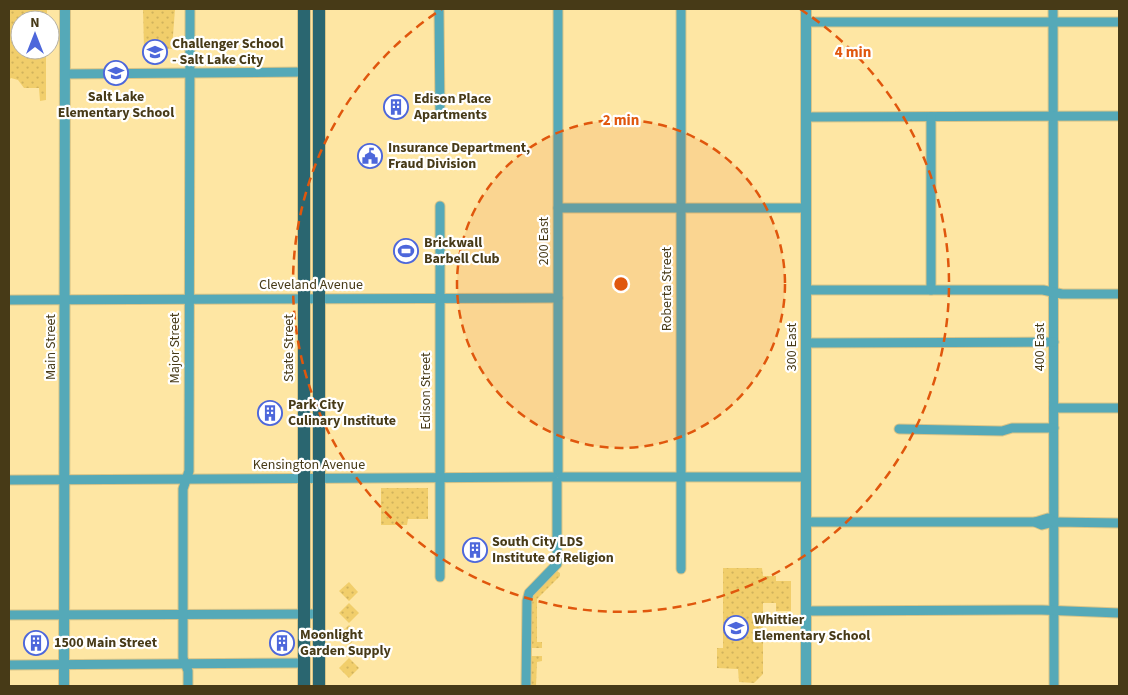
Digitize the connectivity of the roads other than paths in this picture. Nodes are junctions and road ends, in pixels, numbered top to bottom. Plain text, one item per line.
1 (65, 9) edge
2 (190, 9) edge
3 (304, 9) edge
4 (320, 9) edge
5 (439, 9) edge
6 (558, 9) edge
7 (681, 9) edge
8 (806, 9) edge
9 (1053, 9) edge
10 (806, 22) junction
11 (1052, 22) junction
12 (1119, 22) edge
13 (304, 72) junction
14 (189, 73) junction
15 (65, 74) junction
16 (440, 115) dead end
17 (1119, 116) edge
18 (806, 117) junction
19 (931, 117) junction
20 (1053, 117) junction
21 (440, 206) dead end
22 (558, 208) junction
23 (681, 208) junction
24 (806, 208) junction
25 (806, 290) junction
26 (931, 290) junction
27 (1054, 292) junction
28 (1119, 294) edge
29 (440, 298) junction
30 (558, 298) junction
31 (304, 299) junction
32 (319, 299) junction
33 (9, 300) edge
34 (65, 300) junction
35 (189, 300) junction
36 (1054, 342) junction
37 (806, 343) junction
38 (1054, 408) junction
39 (1119, 408) edge
40 (1054, 428) junction
41 (899, 429) dead end
42 (557, 477) junction
43 (681, 477) junction
44 (806, 477) junction
45 (440, 478) junction
46 (304, 479) junction
47 (319, 479) junction
48 (9, 480) edge
49 (65, 480) junction
50 (186, 480) junction
51 (806, 522) junction
52 (1054, 522) junction
53 (1119, 523) edge
54 (682, 569) dead end
55 (440, 577) dead end
56 (806, 611) junction
57 (1054, 612) junction
58 (1119, 613) edge
59 (183, 614) junction
60 (304, 614) junction
61 (319, 614) junction
62 (9, 615) edge
63 (64, 615) junction
64 (304, 663) junction
65 (186, 664) junction
66 (9, 665) edge
67 (64, 665) junction
68 (64, 686) edge
69 (188, 686) edge
70 (304, 686) edge
71 (319, 686) edge
72 (526, 686) edge
73 (806, 686) edge
74 (1054, 686) edge

1 - 15 street, Main Street
2 - 14 street, Major Street
3 - 13 main road, State Street
4 - 32 main road
5 - 16 street
6 - 22 street, 200 East
7 - 23 street, Roberta Street
8 - 10 street, 300 East
9 - 11 street, 400 East
10 - 11 street
10 - 18 street, 300 East
11 - 12 street
11 - 20 street, 400 East
13 - 14 street
13 - 31 main road, State Street
14 - 15 street
14 - 35 street, Major Street
15 - 34 street, Main Street
17 - 20 street
18 - 19 street
18 - 24 street, 300 East
19 - 20 street
19 - 26 street
20 - 27 street, 400 East
21 - 29 street, Edison Street
22 - 23 street
22 - 30 street, 200 East
23 - 24 street
23 - 43 street, Roberta Street
24 - 25 street, 300 East
25 - 26 street
25 - 37 street, 300 East
26 - 27 street
27 - 28 street
27 - 36 street, 400 East
29 - 30 street, Cleveland Avenue
29 - 32 street, Cleveland Avenue
29 - 45 street, Edison Street
30 - 42 street, 200 East
31 - 32 street, Cleveland Avenue
31 - 35 street, Cleveland Avenue
31 - 46 main road, State Street
32 - 47 main road
33 - 34 street, Cleveland Avenue
34 - 35 street, Cleveland Avenue
34 - 49 street, Main Street
35 - 50 street, Major Street
36 - 37 street
36 - 38 street, 400 East
37 - 44 street, 300 East
38 - 39 street
38 - 40 street, 400 East
40 - 41 street
40 - 52 street, 400 East
42 - 43 street, Kensington Avenue
42 - 45 street, Kensington Avenue
42 - 72 street, 200 East
43 - 44 street, Kensington Avenue
43 - 54 street, Roberta Street
44 - 51 street, 300 East
45 - 47 street, Kensington Avenue
45 - 55 street, Edison Street
46 - 47 street, Kensington Avenue
46 - 50 street, Kensington Avenue
46 - 60 main road, State Street
47 - 61 main road
48 - 49 street, Kensington Avenue
49 - 50 street, Kensington Avenue
49 - 63 street, Main Street
50 - 59 street, Major Street
51 - 52 street
51 - 56 street, 300 East
52 - 53 street
52 - 57 street, 400 East
56 - 57 street
56 - 73 street, 300 East
57 - 58 street
57 - 74 street, 400 East
59 - 60 street
59 - 63 street
59 - 65 street, Major Street
60 - 61 street
60 - 64 main road, State Street
61 - 71 main road
62 - 63 street
63 - 67 street, Main Street
64 - 65 street
64 - 70 main road, State Street
65 - 67 street
65 - 69 street, Major Street
66 - 67 street
67 - 68 street, Main Street

